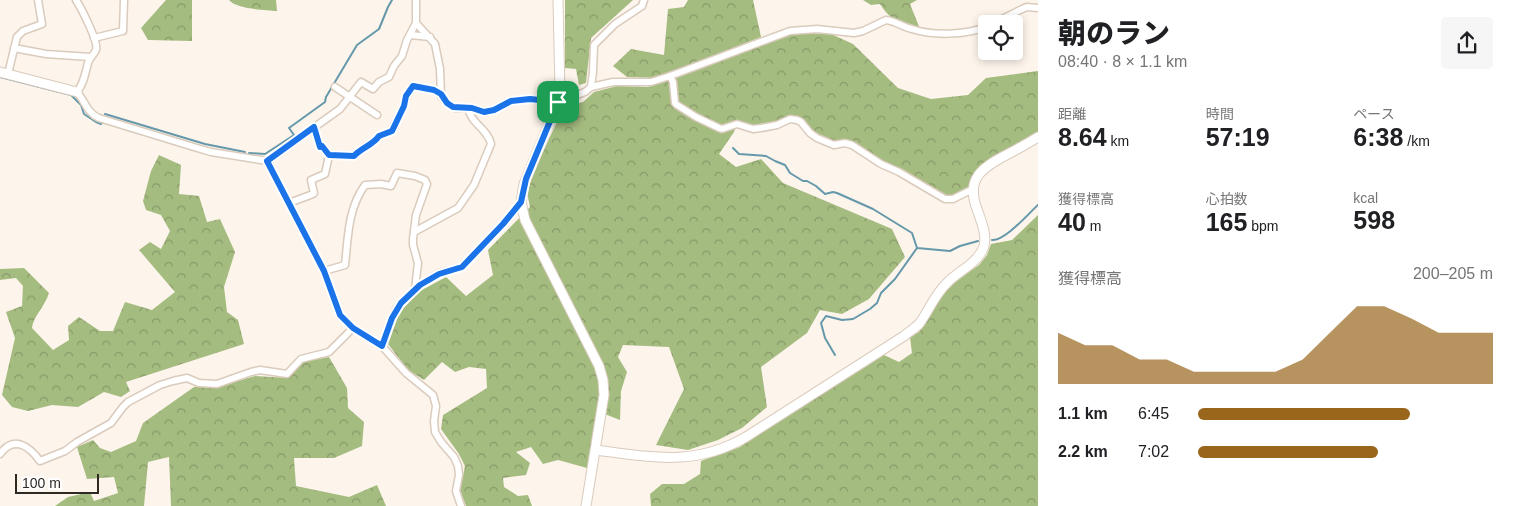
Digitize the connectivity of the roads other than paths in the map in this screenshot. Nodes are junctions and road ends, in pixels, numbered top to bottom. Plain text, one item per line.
1 (38, 0) edge
2 (76, 0) edge
3 (124, 0) edge
4 (416, 0) edge
5 (558, 0) edge
6 (644, 0) edge
7 (1038, 8) edge
8 (1010, 15) edge
9 (416, 23) junction
10 (978, 29) edge
11 (410, 35) junction
12 (430, 37) junction
13 (94, 38) junction
14 (14, 48) junction
15 (90, 57) junction
16 (4, 73) edge
17 (670, 76) junction
18 (336, 87) dead end
19 (591, 87) junction
20 (76, 92) junction
21 (441, 94) junction
22 (350, 98) junction
23 (558, 102) junction
24 (468, 108) junction
25 (377, 115) dead end
26 (314, 127) junction
27 (1038, 138) edge
28 (329, 155) junction
29 (267, 161) junction
30 (973, 189) junction
31 (521, 202) junction
32 (288, 203) junction
33 (414, 232) junction
34 (324, 271) junction
35 (415, 289) junction
36 (353, 328) junction
37 (382, 346) junction
38 (596, 450) junction
39 (0, 454) edge
40 (460, 506) edge
41 (586, 506) edge

1 - 14 street
2 - 13 street
3 - 13 street
4 - 9 street
5 - 23 street
6 - 19 street
7 - 8 street
9 - 11 street
9 - 12 street
10 - 17 street
11 - 12 street
11 - 22 street
12 - 21 street
13 - 15 street
14 - 15 street
14 - 16 street
15 - 20 street
16 - 20 street
17 - 19 street
17 - 30 street
18 - 22 street
19 - 23 street
20 - 29 street
21 - 24 street
21 - 28 street
22 - 25 street
22 - 26 street
23 - 24 street
23 - 31 street
24 - 33 street
26 - 28 street
26 - 29 street
27 - 30 street
28 - 32 street
29 - 32 street
30 - 38 street
31 - 35 street
31 - 38 street
32 - 34 street
33 - 34 street
33 - 35 street
34 - 36 street
35 - 37 street
36 - 37 street
36 - 39 street
37 - 40 street
38 - 41 street

